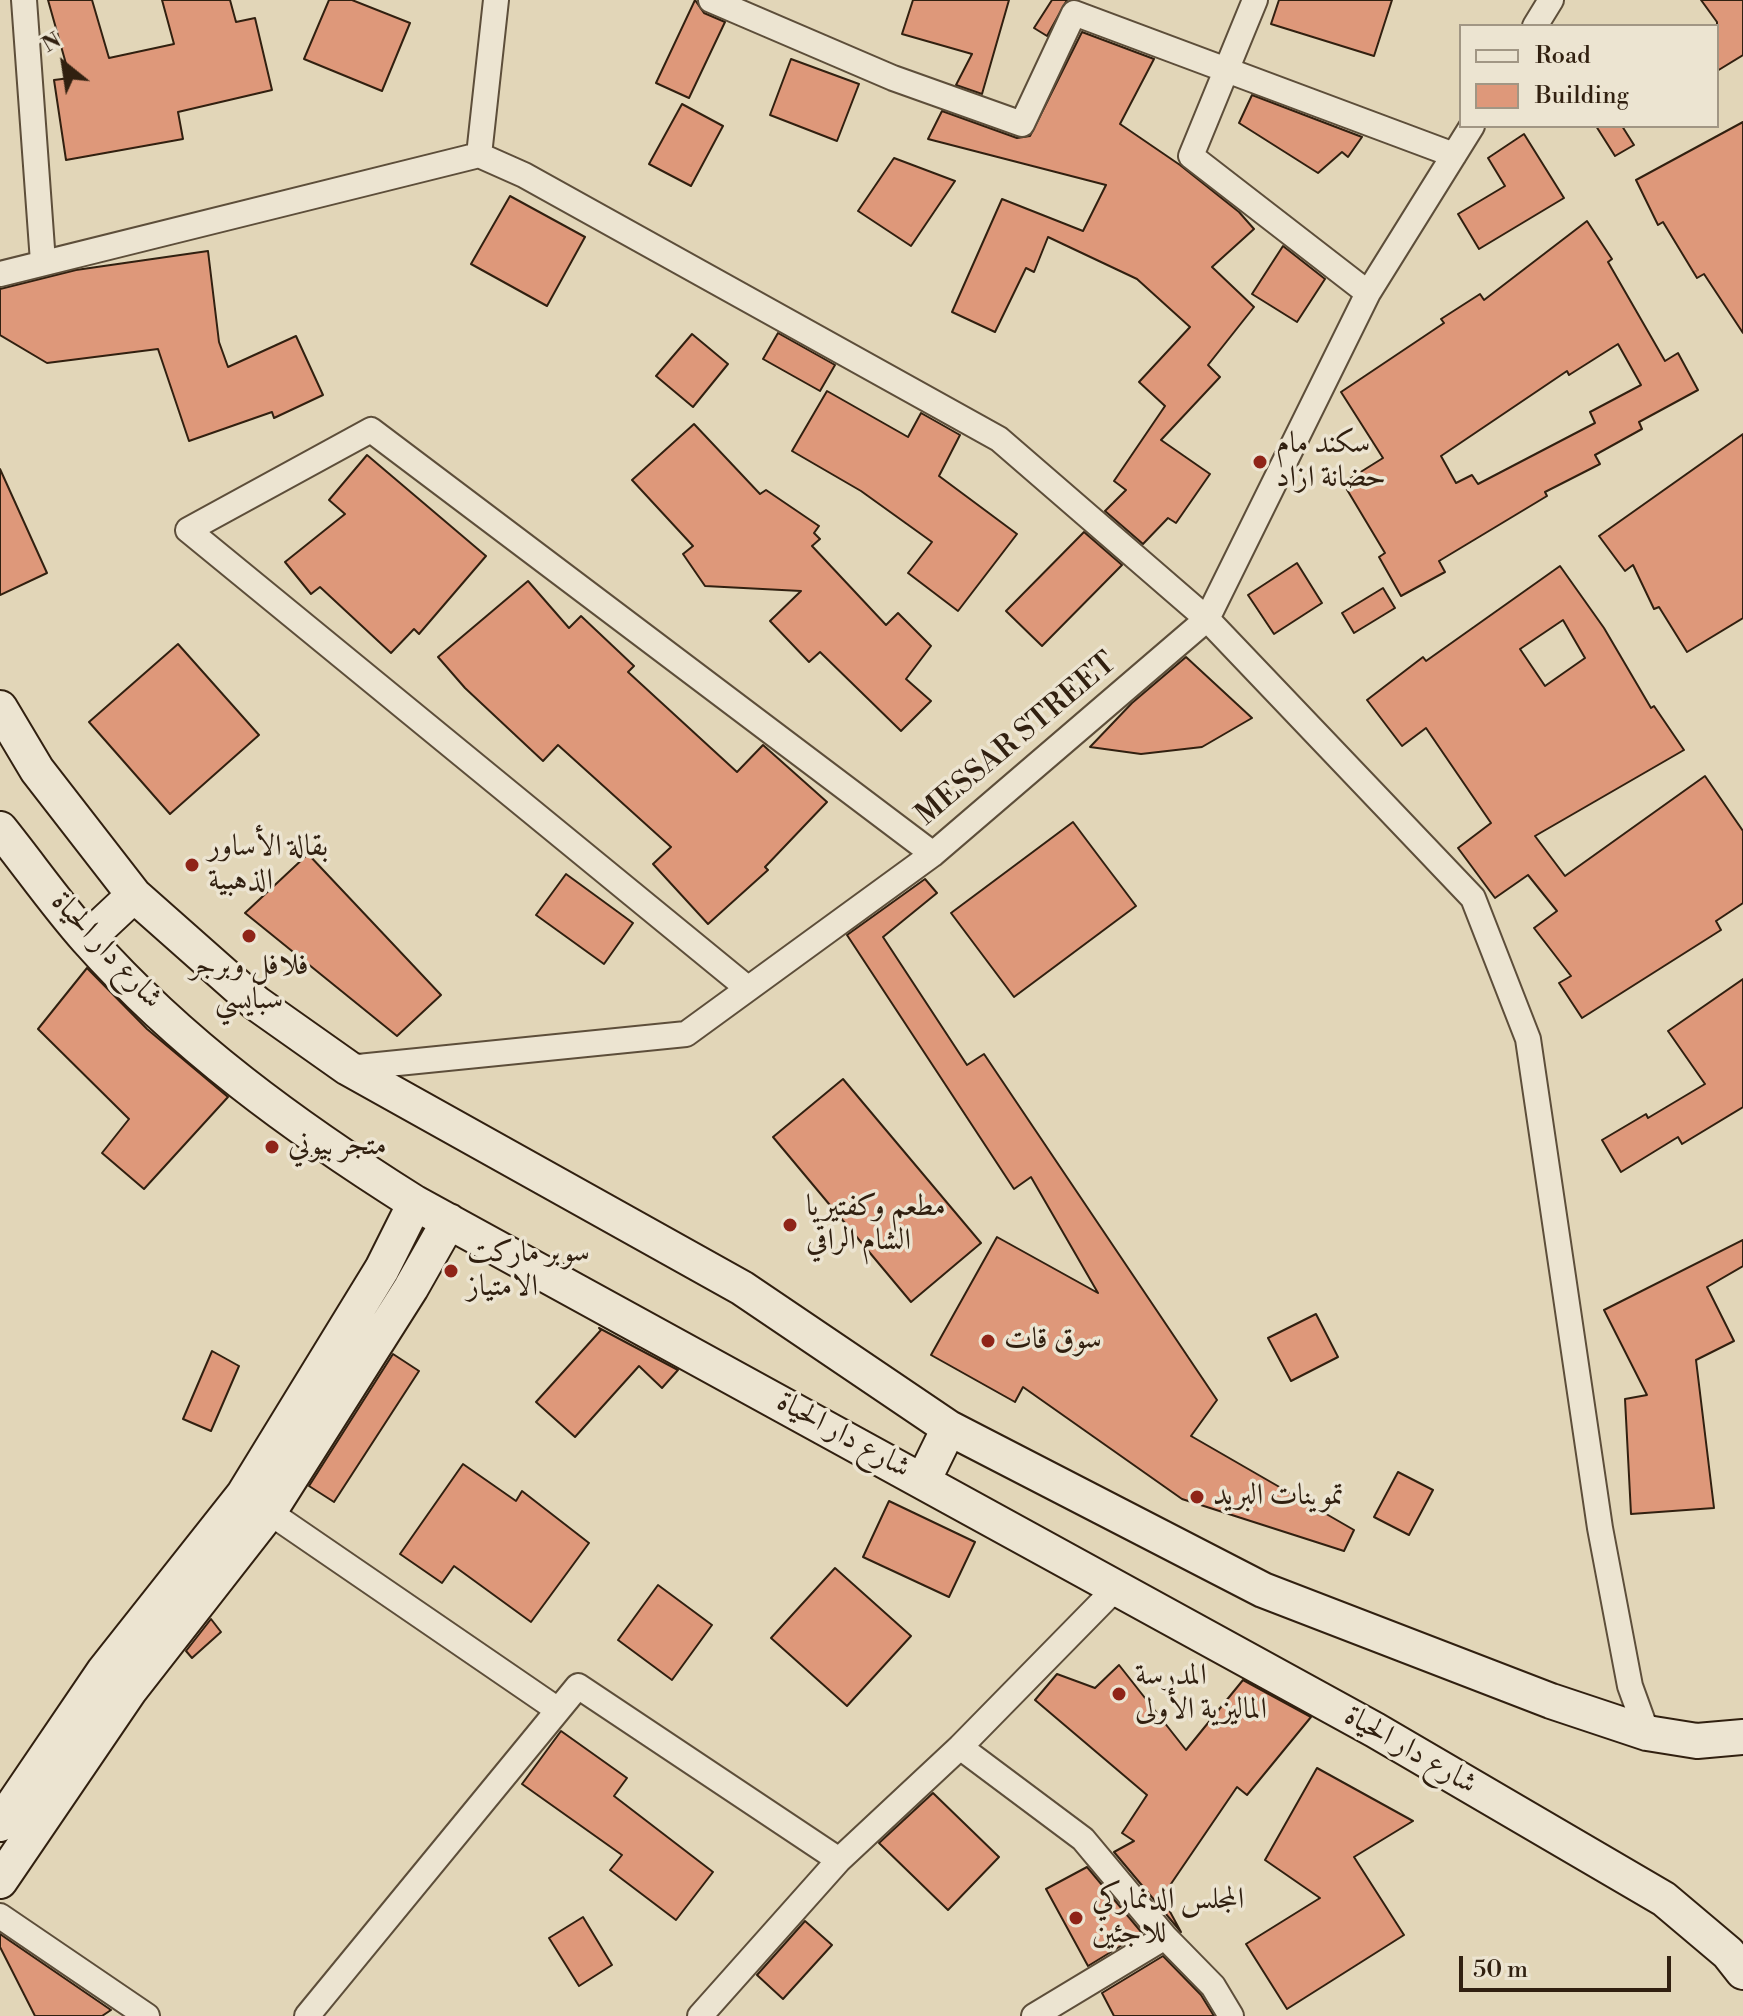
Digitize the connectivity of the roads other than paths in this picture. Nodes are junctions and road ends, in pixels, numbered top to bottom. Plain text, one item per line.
1 (24, 0) edge
2 (496, 0) edge
3 (711, 0) edge
4 (1255, 0) edge
5 (1551, 0) edge
6 (1536, 24) edge
7 (1226, 72) junction
8 (1471, 128) edge
9 (479, 155) junction
10 (1454, 155) junction
11 (43, 262) junction
12 (0, 274) edge
13 (1368, 293) junction
14 (1207, 619) junction
15 (0, 708) edge
16 (0, 829) edge
17 (933, 854) junction
18 (134, 895) junction
19 (87, 939) junction
20 (746, 987) junction
21 (348, 1068) junction
22 (415, 1203) junction
23 (449, 1221) junction
24 (949, 1428) junction
25 (924, 1479) junction
26 (269, 1512) junction
27 (1116, 1588) junction
28 (558, 1710) junction
29 (1647, 1733) junction
30 (1743, 1737) edge
31 (960, 1747) junction
32 (0, 1824) edge
33 (839, 1860) junction
34 (0, 1881) edge
35 (0, 1916) edge
36 (1165, 1937) junction
37 (1743, 1972) edge
38 (147, 2016) edge
39 (307, 2016) edge
40 (700, 2016) edge
41 (1034, 2016) edge
42 (1231, 2016) edge

1 - 11 street
2 - 9 street
3 - 7 street
4 - 7 street
5 - 6 street
7 - 10 street
7 - 13 street
8 - 10 street, MESSAR STREET
9 - 11 street
9 - 14 street
10 - 13 street, MESSAR STREET
11 - 12 street
13 - 14 street, MESSAR STREET
14 - 17 street, MESSAR STREET
14 - 29 street
15 - 18 main road, شارع دار الحياة
16 - 19 main road, شارع دار الحياة
17 - 20 street, MESSAR STREET
17 - 20 street
18 - 19 main road
18 - 21 main road, شارع دار الحياة
19 - 22 main road, شارع دار الحياة
20 - 21 street, MESSAR STREET
21 - 24 main road, شارع دار الحياة
22 - 23 main road, شارع دار الحياة
22 - 32 main road
23 - 25 main road, شارع دار الحياة
23 - 26 main road
24 - 25 main road
24 - 29 main road, شارع دار الحياة
25 - 27 main road, شارع دار الحياة
26 - 28 street
26 - 34 main road
27 - 31 street
27 - 37 main road, شارع دار الحياة
28 - 33 street
28 - 39 street
29 - 30 main road, شارع دار الحياة
31 - 33 street
31 - 36 street
33 - 40 street
35 - 38 street
36 - 41 street
36 - 42 street

